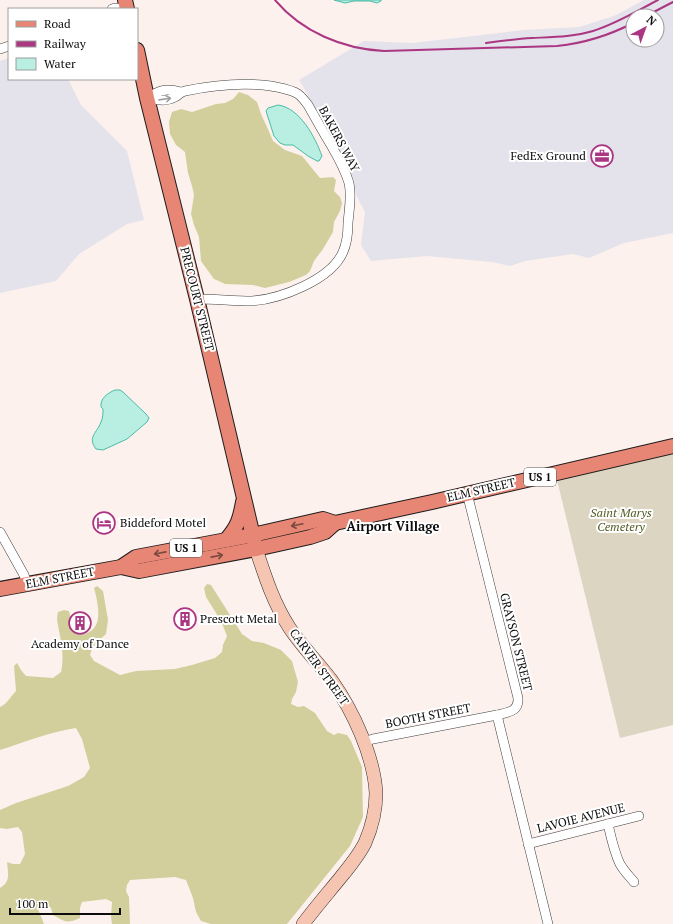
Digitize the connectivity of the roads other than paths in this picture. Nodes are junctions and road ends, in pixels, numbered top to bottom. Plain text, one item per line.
1 (138, 55) edge
2 (147, 98) junction
3 (197, 299) junction
4 (673, 446) edge
5 (468, 493) junction
6 (244, 495) junction
7 (335, 523) junction
8 (0, 532) edge
9 (253, 535) junction
10 (226, 540) junction
11 (256, 549) junction
12 (120, 567) junction
13 (27, 584) junction
14 (0, 589) edge
15 (497, 715) junction
16 (363, 742) junction
17 (639, 816) dead end
18 (608, 824) junction
19 (528, 844) junction
20 (634, 882) dead end
21 (302, 924) edge
22 (548, 924) edge

1 - 2 main road, PRECOURT STREET
2 - 3 main road, PRECOURT STREET
2 - 3 street, BAKERS WAY
3 - 6 main road, PRECOURT STREET
4 - 5 main road, ELM STREET / US 1
5 - 7 main road, ELM STREET / US 1
5 - 15 street, GRAYSON STREET
6 - 9 main road, PRECOURT STREET
6 - 10 main road
7 -> 9 main road, ELM STREET / US 1
7 - 11 main road, ELM STREET / US 1
8 - 13 street
9 - 10 main road, ELM STREET / US 1
9 - 11 main road, PRECOURT STREET
10 -> 12 main road, ELM STREET / US 1
12 -> 11 main road, ELM STREET / US 1
11 - 16 street, CARVER STREET
12 - 13 main road, ELM STREET / US 1
13 - 14 main road, ELM STREET / US 1
15 - 16 street, BOOTH STREET
15 - 19 street
16 - 21 street
17 - 18 street, LAVOIE AVENUE
18 - 19 street, LAVOIE AVENUE
18 - 20 street
19 - 22 street

